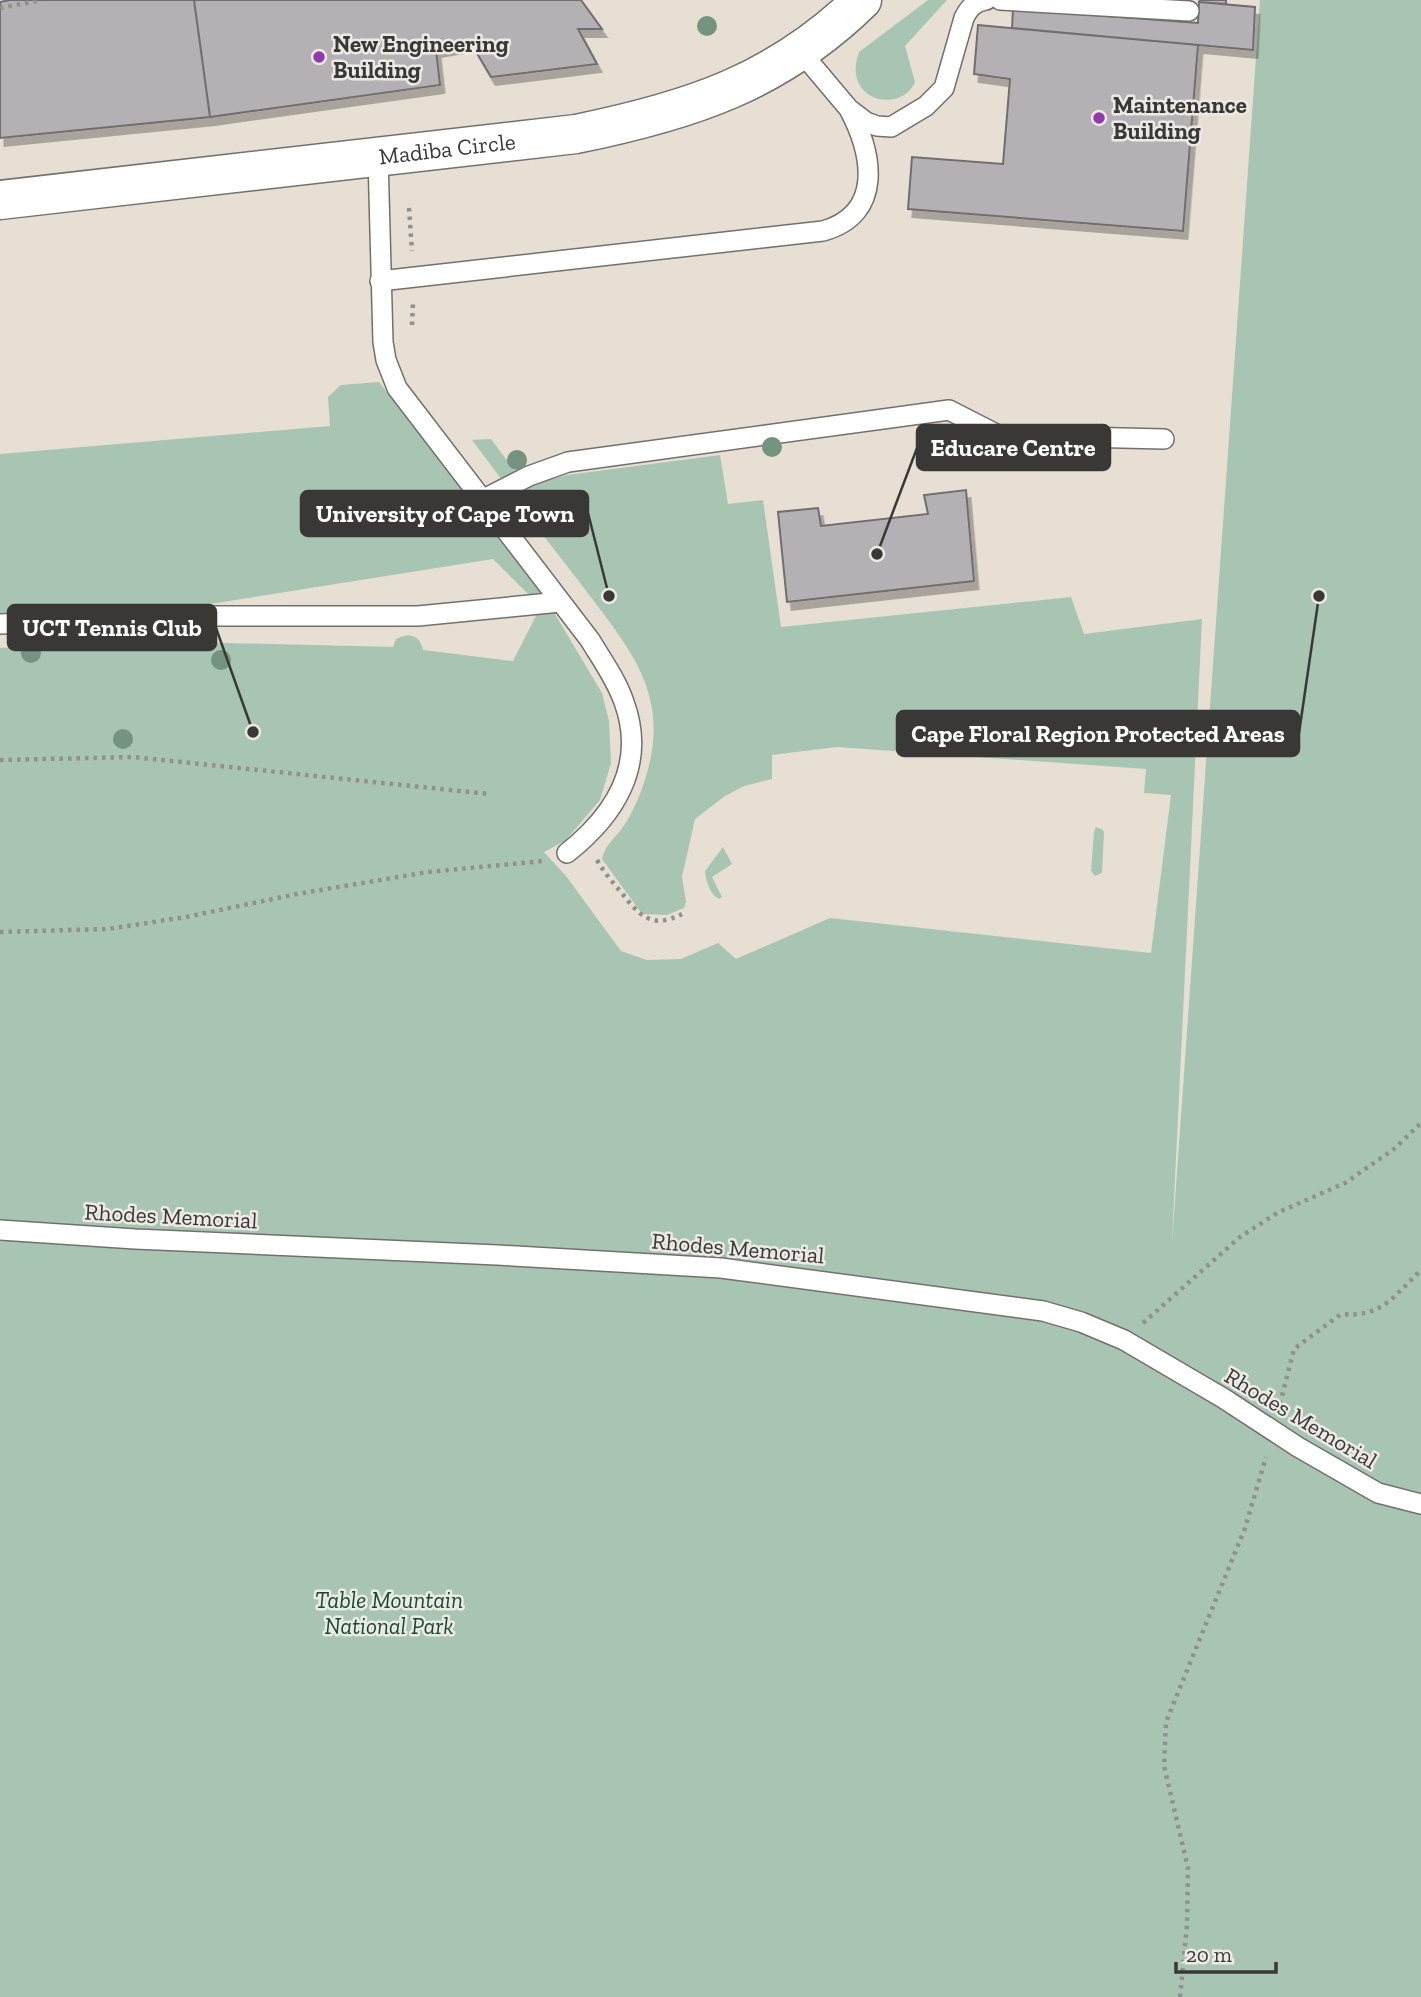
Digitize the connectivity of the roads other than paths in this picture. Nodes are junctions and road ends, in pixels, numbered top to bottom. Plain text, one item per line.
1 (862, 0) edge
2 (986, 0) edge
3 (1000, 0) edge
4 (1189, 11) dead end
5 (801, 52) junction
6 (849, 109) junction
7 (378, 157) junction
8 (0, 200) edge
9 (380, 281) junction
10 (1164, 439) dead end
11 (482, 500) junction
12 (560, 602) junction
13 (0, 624) edge
14 (567, 853) road end
15 (0, 1230) edge
16 (1421, 1504) edge

1 - 5 street, Madiba Circle
2 - 6 lane
3 - 4 lane
5 - 6 lane
5 - 7 street, Madiba Circle
6 - 9 lane
7 - 8 street, Madiba Circle
7 - 9 lane
9 - 11 lane
10 - 11 lane
11 - 12 lane
12 - 13 lane
12 - 14 lane
15 - 16 lane, Rhodes Memorial

